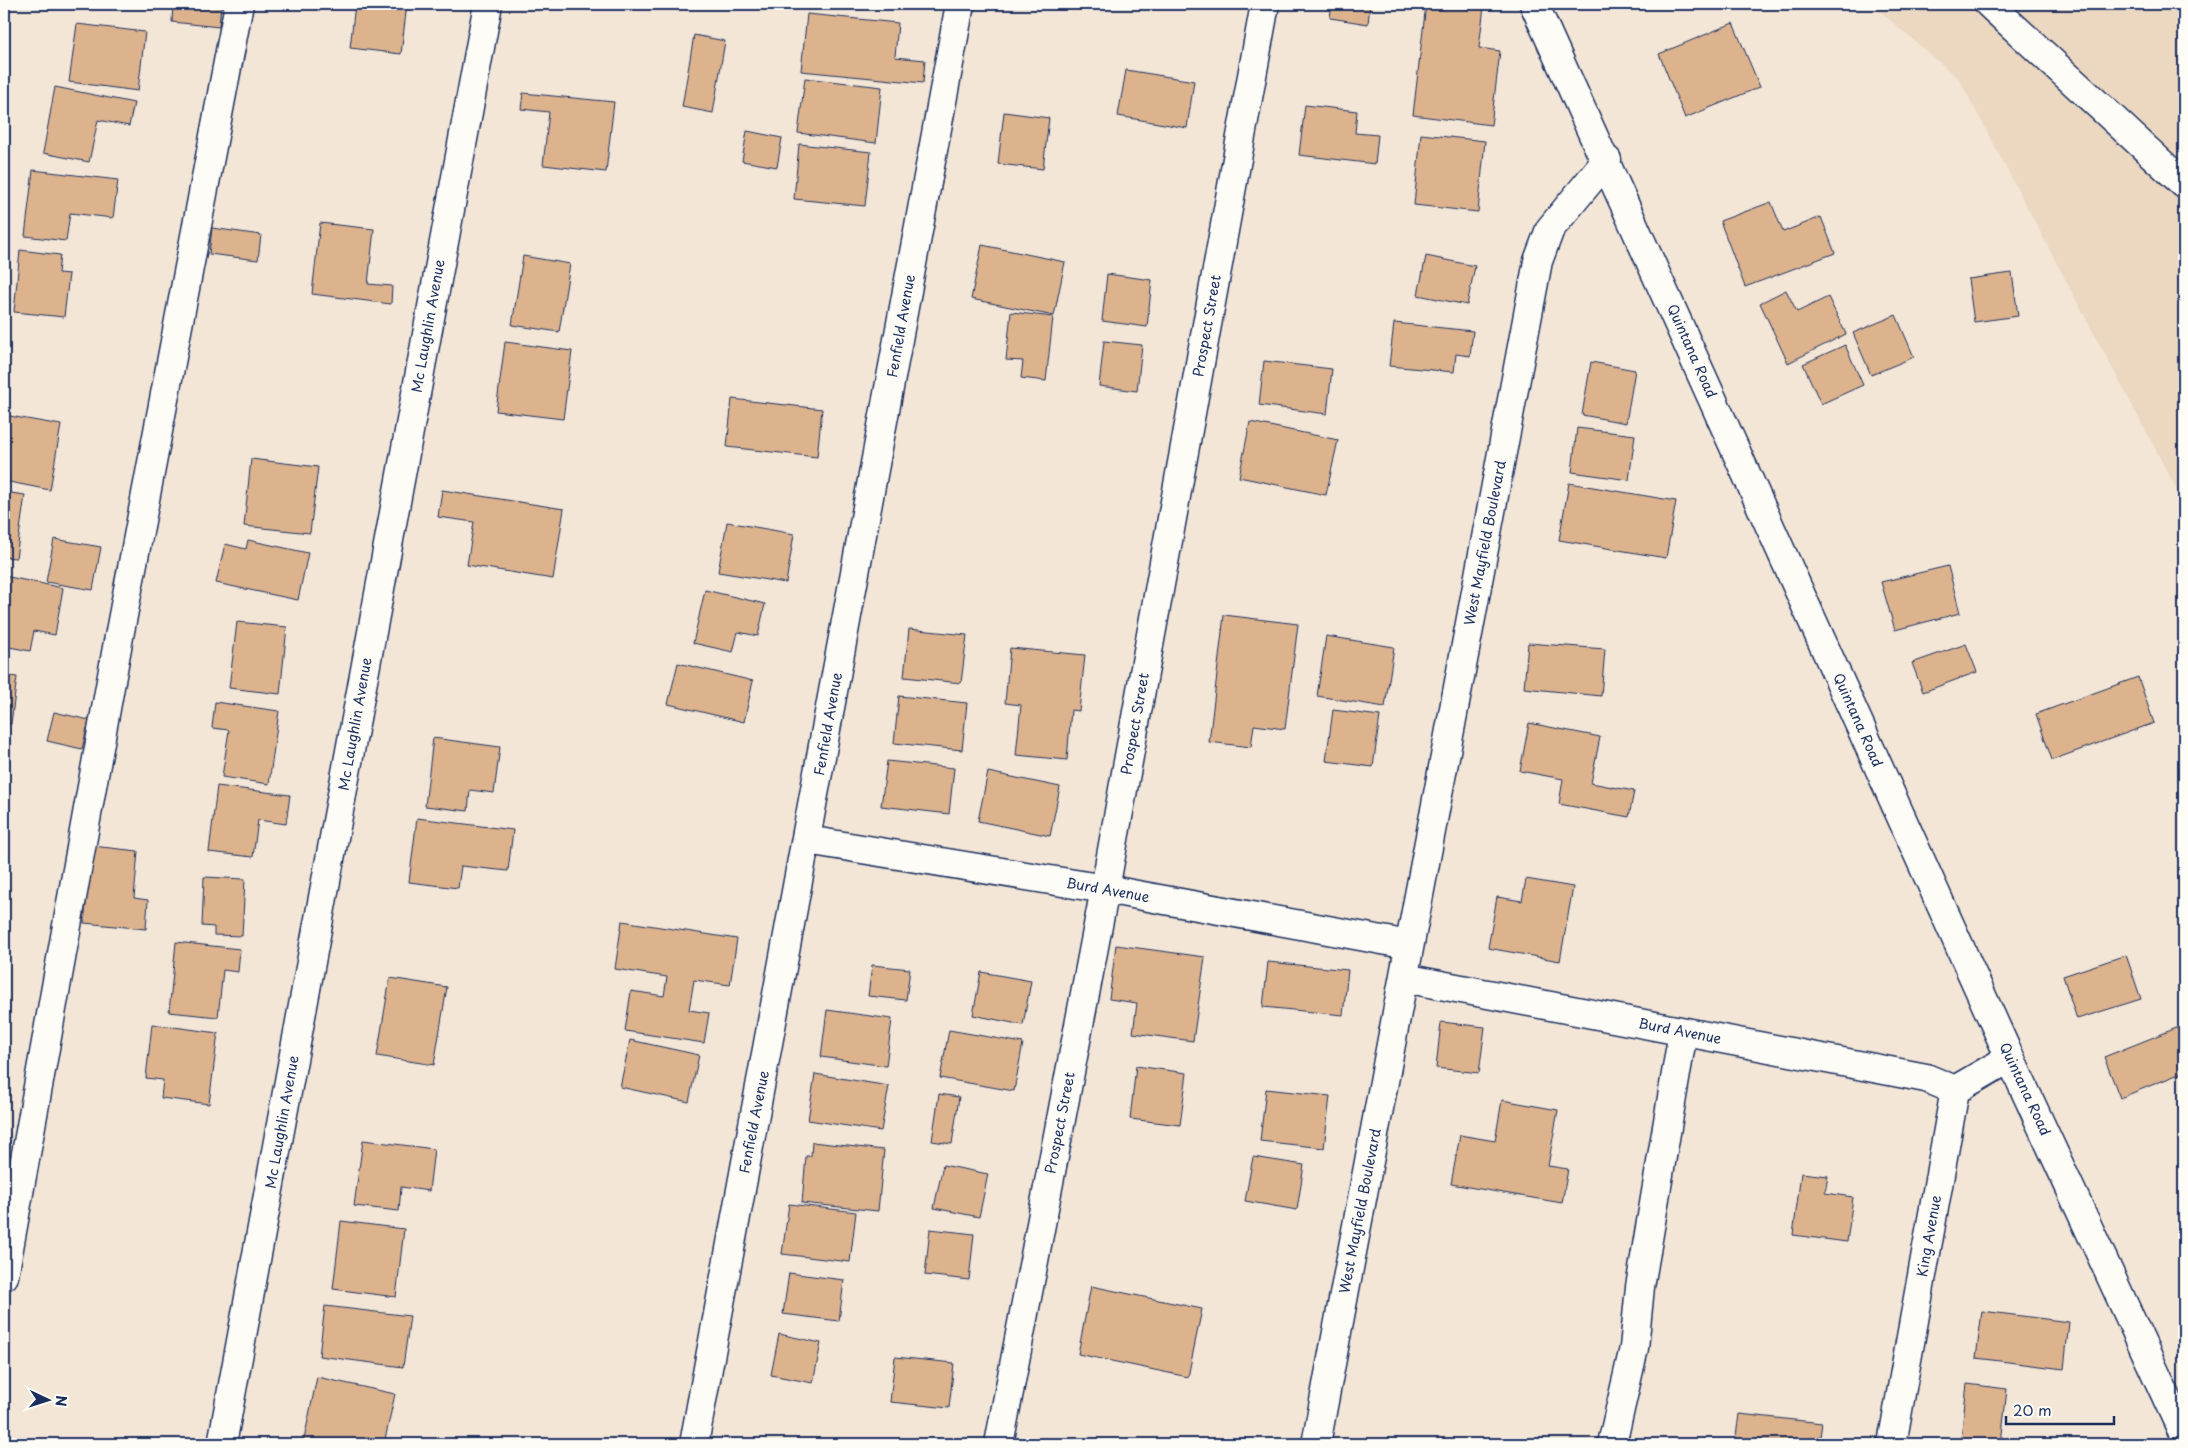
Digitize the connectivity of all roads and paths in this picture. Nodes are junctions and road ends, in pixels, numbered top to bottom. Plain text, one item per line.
1 (239, 4) edge
2 (488, 4) edge
3 (960, 4) edge
4 (1265, 4) edge
5 (1534, 4) edge
6 (1989, 4) edge
7 (1607, 160) junction
8 (2184, 184) edge
9 (807, 840) junction
10 (1105, 889) junction
11 (1409, 945) junction
12 (1404, 978) junction
13 (1683, 1032) junction
14 (2010, 1058) junction
15 (1955, 1090) junction
16 (4, 1276) edge
17 (2184, 1435) edge
18 (222, 1444) edge
19 (694, 1444) edge
20 (999, 1444) edge
21 (1316, 1444) edge
22 (1612, 1444) edge
23 (1892, 1444) edge

1 - 16 street
2 - 18 street, Mc Laughlin Avenue
3 - 9 street, Fenfield Avenue
4 - 10 street, Prospect Street
5 - 7 street, Quintana Road
6 - 8 street
7 - 11 street, West Mayfield Boulevard
7 - 14 street, Quintana Road
9 - 10 street, Burd Avenue
9 - 19 street, Fenfield Avenue
10 - 11 street, Burd Avenue
10 - 20 street, Prospect Street
11 - 12 street, West Mayfield Boulevard
12 - 13 street, Burd Avenue
12 - 21 street, West Mayfield Boulevard
13 - 15 street, Burd Avenue
13 - 22 street
14 - 15 street
14 - 17 street, Quintana Road
15 - 23 street, King Avenue

